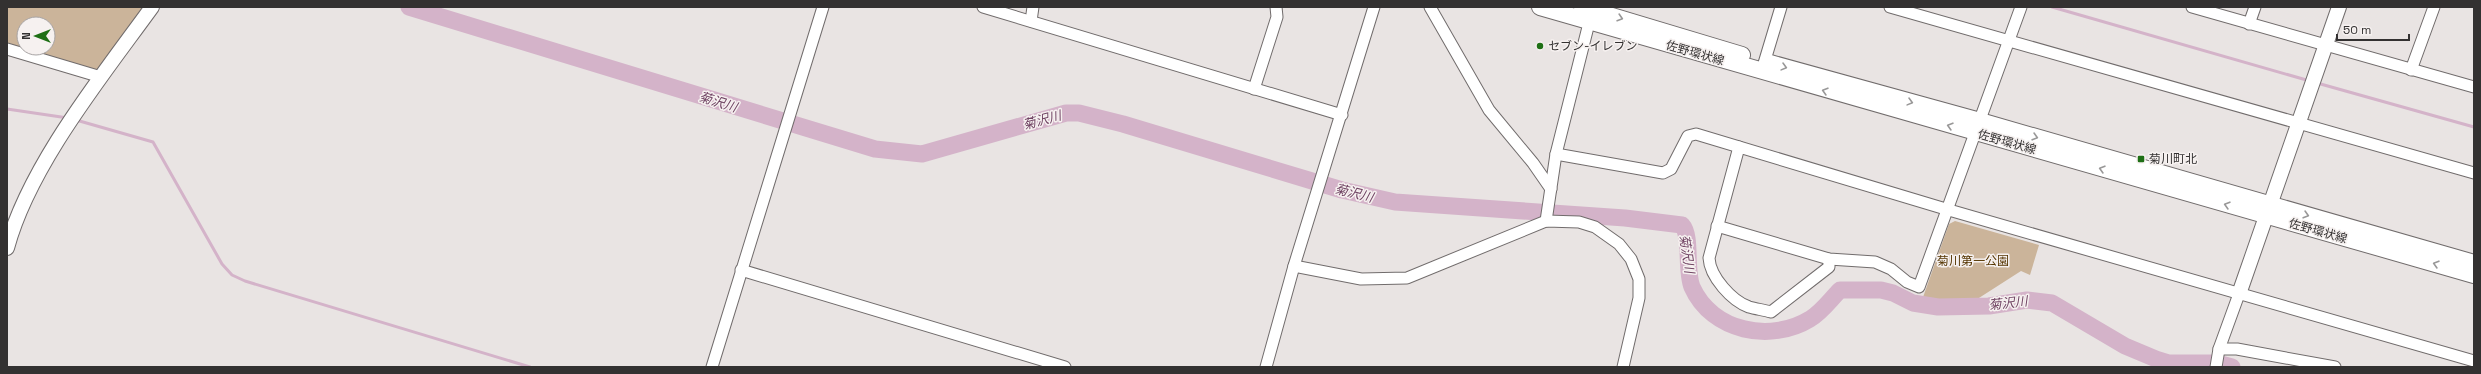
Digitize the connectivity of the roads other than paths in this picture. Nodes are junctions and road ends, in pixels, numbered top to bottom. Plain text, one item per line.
1 (152, 7) edge
2 (823, 7) edge
3 (983, 7) edge
4 (1033, 7) edge
5 (1276, 7) edge
6 (1374, 7) edge
7 (1430, 7) edge
8 (1540, 7) edge
9 (1781, 7) edge
10 (1890, 7) edge
11 (2021, 7) edge
12 (2192, 7) edge
13 (2255, 7) edge
14 (2340, 7) edge
15 (2434, 7) edge
16 (1590, 12) edge
17 (1031, 21) junction
18 (2249, 24) junction
19 (2009, 40) junction
20 (2326, 44) junction
21 (7, 49) edge
22 (1763, 67) junction
23 (2411, 70) junction
24 (101, 76) junction
25 (2474, 87) edge
26 (1254, 89) junction
27 (1342, 115) junction
28 (2298, 122) junction
29 (1978, 127) junction
30 (1739, 147) junction
31 (1556, 154) junction
32 (2474, 173) edge
33 (1551, 189) junction
34 (1949, 210) junction
35 (2267, 210) junction
36 (1546, 221) junction
37 (1717, 226) junction
38 (9, 232) edge
39 (7, 248) edge
40 (1829, 259) junction
41 (2474, 263) edge
42 (1294, 266) junction
43 (741, 270) junction
44 (2474, 275) edge
45 (2239, 294) junction
46 (2219, 348) junction
47 (2474, 361) edge
48 (712, 367) edge
49 (1065, 367) edge
50 (1266, 367) edge
51 (1623, 367) edge
52 (2216, 367) edge
53 (2335, 367) edge

1 - 24 street
2 - 43 street
3 - 17 street
4 - 17 street
5 - 26 street
6 - 27 street
7 - 33 street
8 - 16 main road, 佐野環状線
9 - 22 street
10 - 19 street
11 - 19 street
12 - 18 street
13 - 18 street
14 - 20 street
15 - 23 street
16 - 22 main road, 佐野環状線
16 - 31 street
17 - 26 street
18 - 20 street
19 - 28 street
19 - 29 street
20 - 23 street
20 - 28 street
21 - 24 street
22 - 29 main road, 佐野環状線
23 - 25 street
24 - 38 street
26 - 27 street
27 - 42 street
28 - 32 street
28 - 35 street
29 - 34 street
29 - 35 main road, 佐野環状線
30 - 31 street
30 - 34 street
30 - 37 street
31 - 33 street
33 - 36 street
34 - 40 street
34 - 45 street
35 -> 41 main road, 佐野環状線
44 -> 35 main road, 佐野環状線
35 - 45 street
36 - 42 street
36 - 51 street
37 - 40 street
37 - 40 street
38 - 39 street
42 - 50 street
43 - 48 street
43 - 49 street
45 - 46 street
45 - 47 street
46 - 52 street
46 - 53 street

